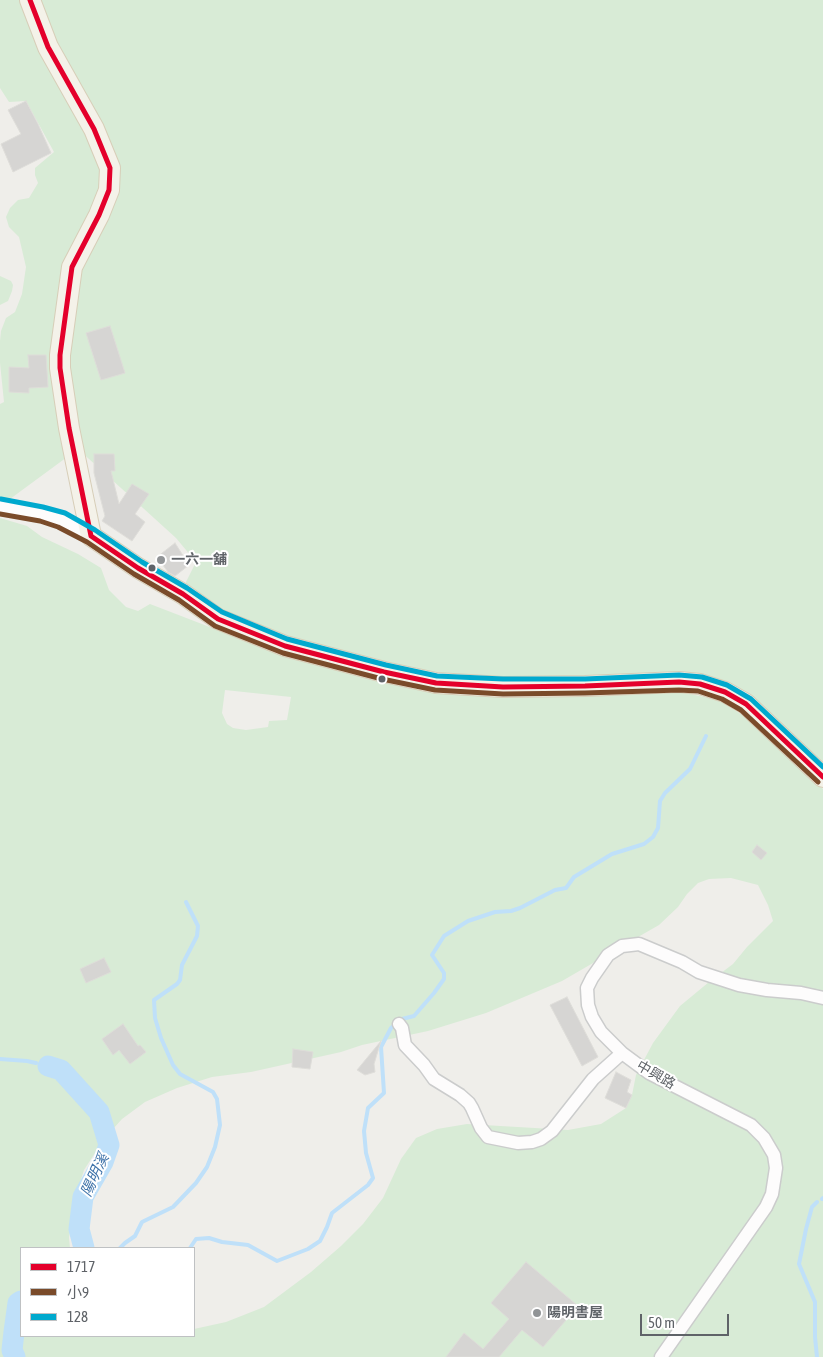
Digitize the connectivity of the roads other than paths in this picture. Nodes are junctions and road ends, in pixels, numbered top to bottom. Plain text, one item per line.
1 (30, 0) edge
2 (0, 506) edge
3 (92, 536) junction
4 (823, 777) edge
5 (823, 998) edge
6 (399, 1024) dead end
7 (622, 1054) junction
8 (661, 1357) edge

1 - 3 main road
2 - 3 street
3 - 4 main road
5 - 7 street, 中興路
6 - 7 street
7 - 8 street, 中興路

